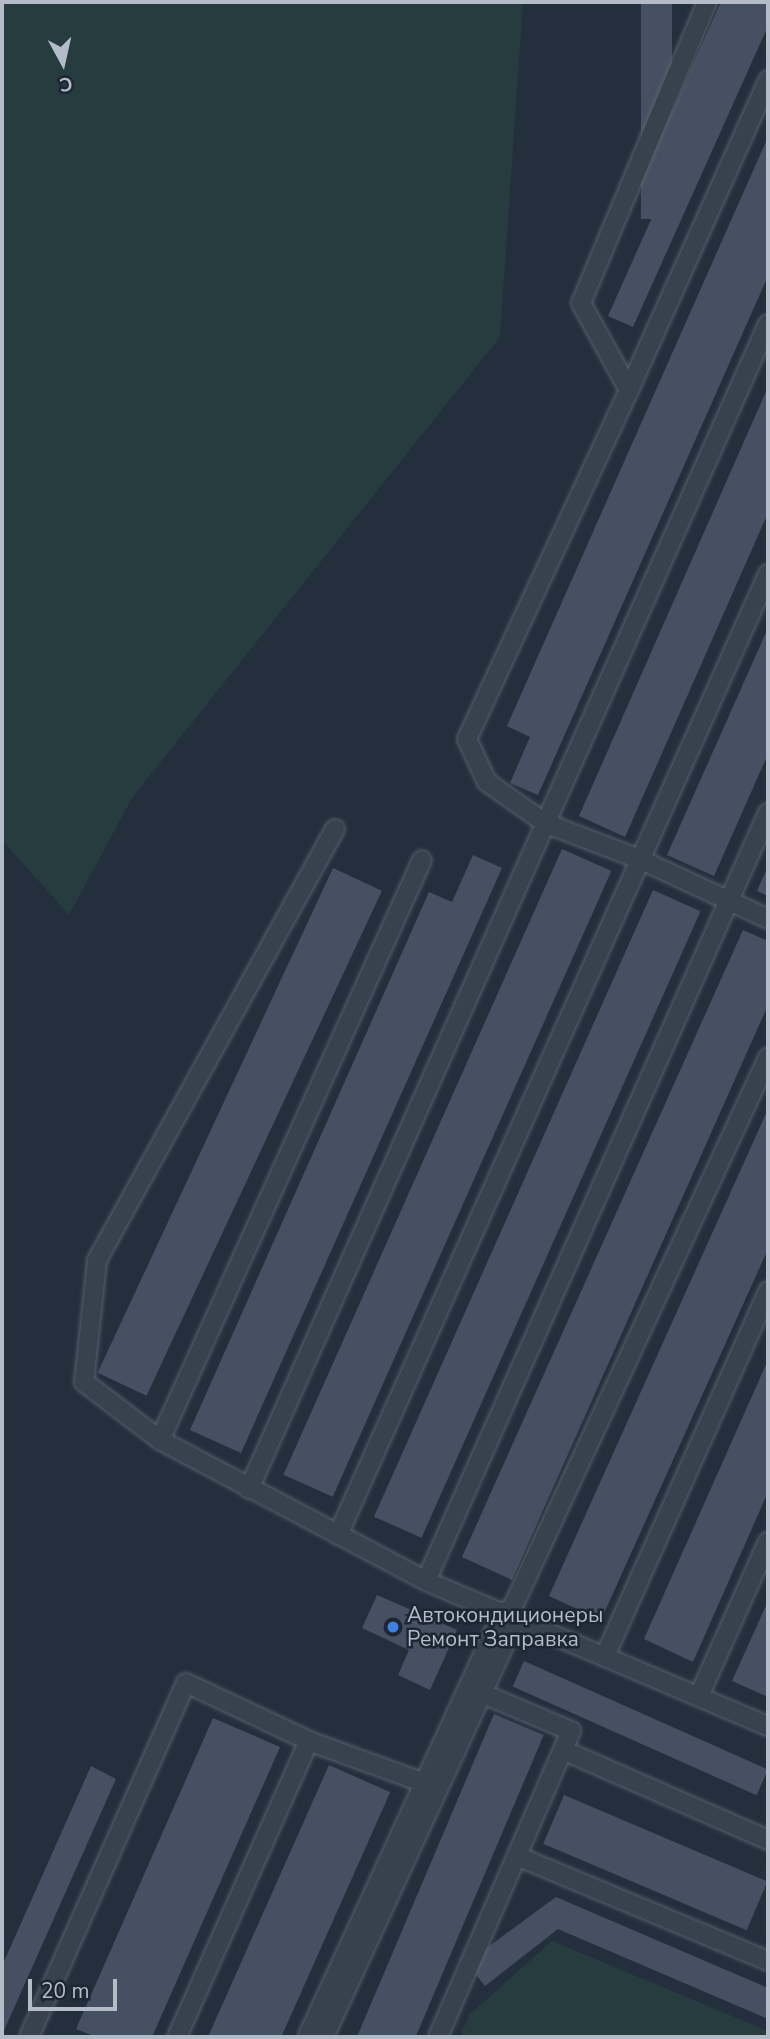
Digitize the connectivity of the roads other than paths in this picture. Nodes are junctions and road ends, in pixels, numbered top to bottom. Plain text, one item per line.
1 (707, 2) edge
2 (768, 80) edge
3 (768, 324) edge
4 (629, 390) junction
5 (768, 574) edge
6 (768, 813) edge
7 (545, 822) junction
8 (335, 829) dead end
9 (422, 859) dead end
10 (639, 859) junction
11 (728, 902) junction
12 (768, 919) edge
13 (768, 1059) edge
14 (768, 1291) edge
15 (160, 1440) junction
16 (249, 1489) junction
17 (338, 1535) junction
18 (768, 1542) edge
19 (426, 1581) junction
20 (508, 1617) junction
21 (606, 1654) junction
22 (474, 1690) junction
23 (699, 1696) junction
24 (768, 1726) edge
25 (309, 1741) junction
26 (563, 1750) junction
27 (430, 1785) junction
28 (768, 1840) edge
29 (517, 1856) junction
30 (768, 1961) edge
31 (33, 2036) edge
32 (177, 2037) edge
33 (314, 2037) edge
34 (439, 2037) edge

1 - 4 lane
2 - 4 lane
3 - 7 lane
4 - 7 lane
5 - 10 lane
6 - 11 lane
7 - 10 lane
7 - 16 lane
8 - 15 lane
9 - 15 lane
10 - 11 lane
10 - 17 lane
11 - 12 lane
11 - 19 lane
13 - 20 lane
14 - 21 lane
15 - 16 lane
16 - 17 lane
17 - 19 lane
18 - 23 lane
19 - 20 lane
20 - 21 lane
20 - 22 street
21 - 23 lane
22 - 26 lane
22 - 27 street
23 - 24 lane
25 - 27 lane
25 - 31 lane
25 - 32 lane
26 - 28 lane
26 - 29 lane
27 - 33 street
29 - 30 lane
29 - 34 lane

